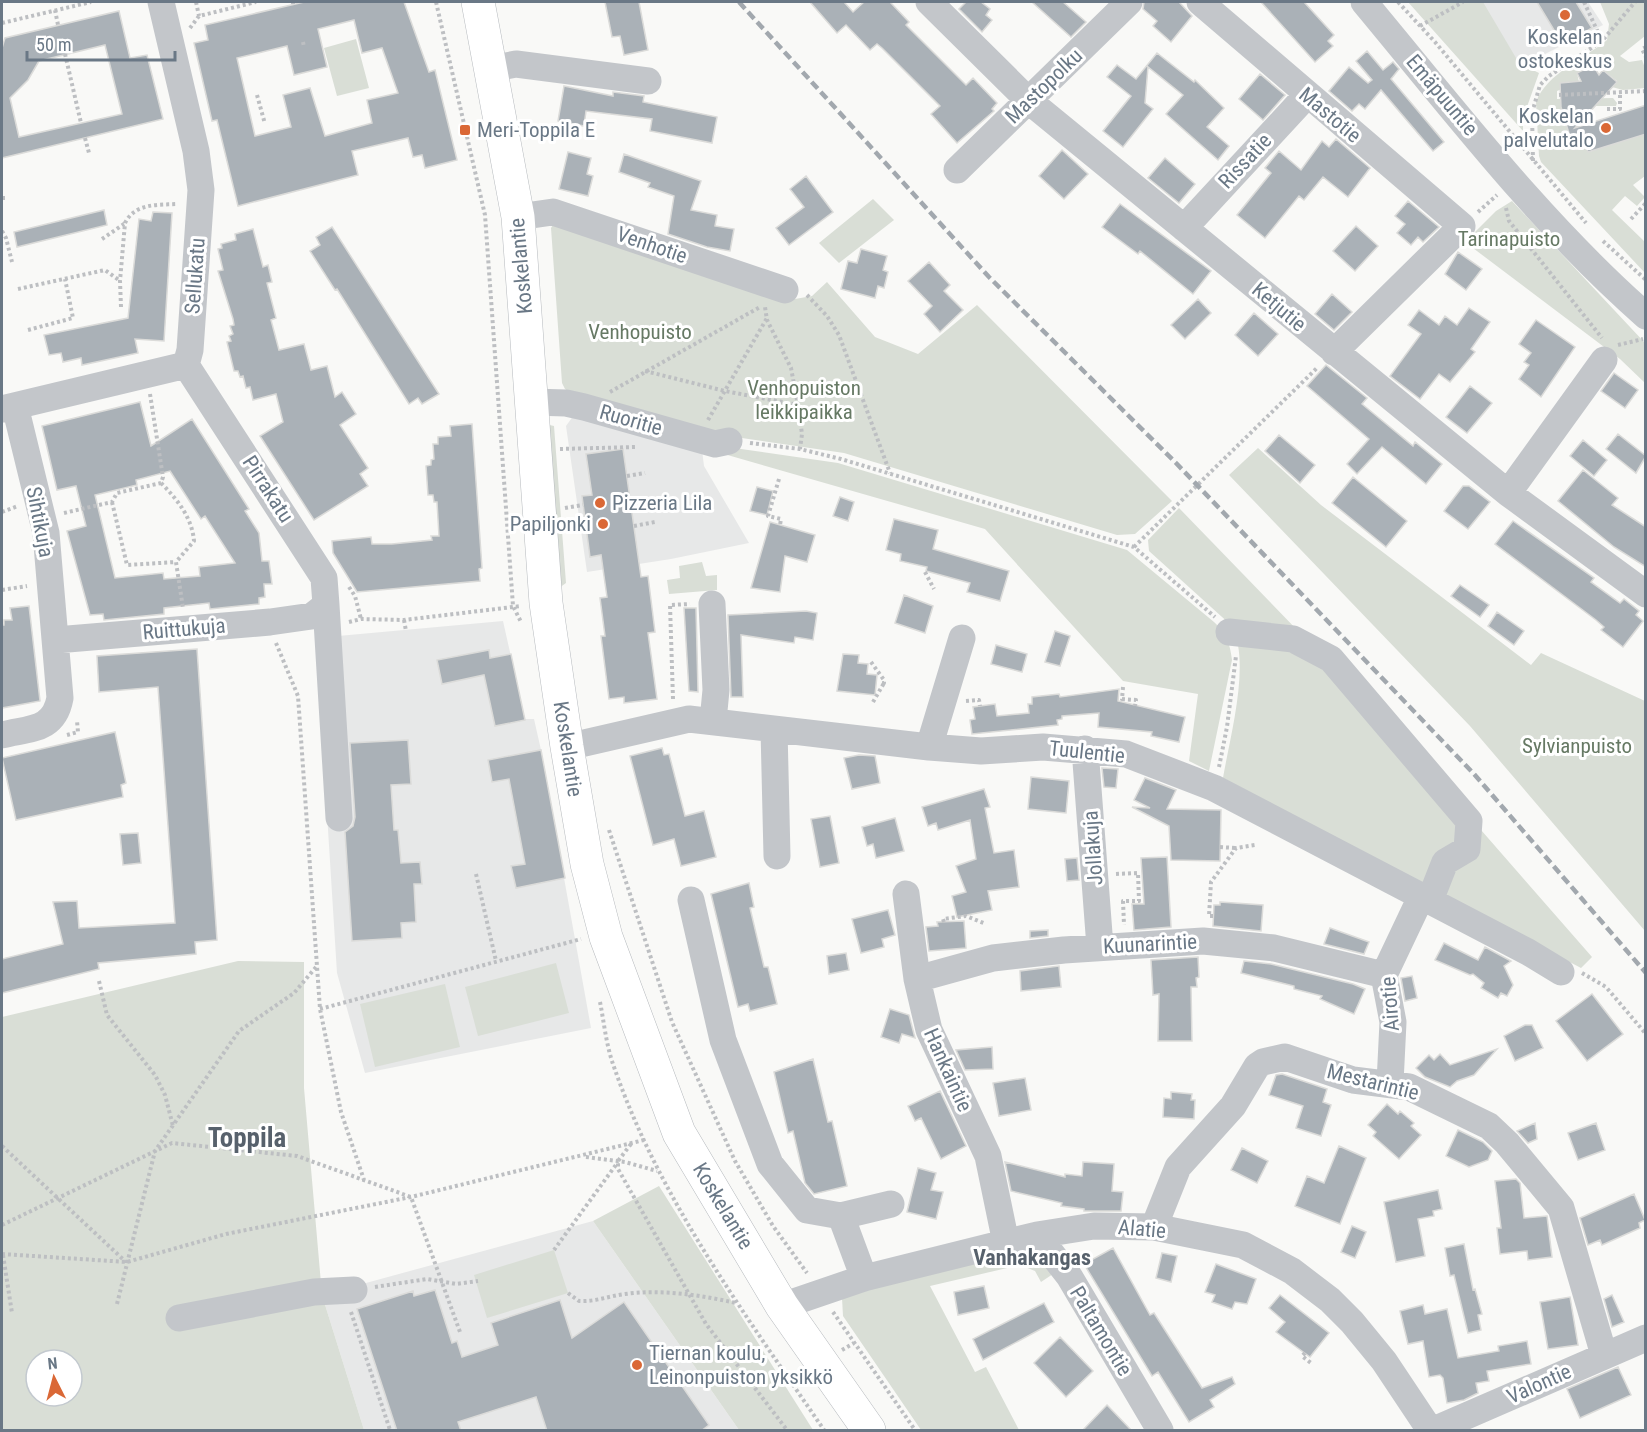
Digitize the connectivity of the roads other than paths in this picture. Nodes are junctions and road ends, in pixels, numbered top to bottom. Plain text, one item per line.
1 (161, 2) edge
2 (478, 2) edge
3 (929, 2) edge
4 (1130, 2) edge
5 (1200, 2) edge
6 (1364, 2) edge
7 (491, 69) junction
8 (648, 81) dead end
9 (1307, 95) junction
10 (1029, 101) junction
11 (957, 170) dead end
12 (518, 217) junction
13 (1184, 228) junction
14 (775, 297) road end
15 (1646, 316) edge
16 (1334, 352) junction
17 (1606, 354) road end
18 (186, 365) junction
19 (532, 402) junction
20 (5, 405) edge
21 (729, 441) road end
22 (1508, 493) junction
23 (1646, 594) edge
24 (712, 604) road end
25 (319, 611) junction
26 (1229, 632) road end
27 (962, 638) dead end
28 (56, 640) junction
29 (713, 722) junction
30 (774, 729) junction
31 (12, 740) edge
32 (567, 747) junction
33 (929, 747) junction
34 (1085, 749) junction
35 (339, 818) dead end
36 (777, 856) dead end
37 (1427, 893) junction
38 (906, 894) dead end
39 (692, 900) dead end
40 (1100, 947) junction
41 (1561, 972) road end
42 (1384, 975) junction
43 (916, 979) junction
44 (1390, 1083) junction
45 (891, 1204) dead end
46 (841, 1216) junction
47 (1154, 1227) junction
48 (1037, 1235) junction
49 (1006, 1243) junction
50 (864, 1278) junction
51 (354, 1290) road end
52 (782, 1306) junction
53 (179, 1318) dead end
54 (1646, 1338) edge
55 (1604, 1355) junction
56 (869, 1431) edge
57 (1160, 1431) edge
58 (1432, 1431) edge

1 - 18 street, Sellukatu
2 - 7 main road, Koskelantie
3 - 10 street, Ketjutie
4 - 10 street, Mastopolku
5 - 9 street, Mastotie
6 - 15 street, Emäpuuntie
7 - 8 street
7 - 12 main road, Koskelantie
9 - 13 street, Rissatie
9 - 16 street, Mastotie
10 - 11 street, Mastopolku
10 - 13 street, Ketjutie
12 - 14 street, Venhotie
12 - 19 main road, Koskelantie
13 - 16 street, Ketjutie
16 - 22 street, Ketjutie
17 - 22 street
18 - 20 street
18 - 25 street, Pirrakatu
19 - 21 street, Ruoritie
19 - 32 main road, Koskelantie
20 - 28 street, Sihtikuja
22 - 23 street, Ketjutie
24 - 29 street
25 - 28 street, Ruittukuja
25 - 35 street, Pirrakatu
26 - 37 street, Airotie
27 - 33 street
28 - 31 street, Sihtikuja
29 - 30 street, Tuulentie
29 - 32 street, Tuulentie
30 - 33 street, Tuulentie
30 - 36 street
32 - 52 main road, Koskelantie
33 - 34 street, Tuulentie
34 - 37 street, Tuulentie
34 - 40 street, Jollakuja
37 - 41 street, Tuulentie
37 - 42 street, Airotie
38 - 43 street, Hankaintie
39 - 46 street
40 - 42 street, Kuunarintie
40 - 43 street, Kuunarintie
42 - 44 street, Airotie
43 - 49 street, Hankaintie
44 - 47 street, Mestarintie
44 - 55 street, Mestarintie
45 - 46 street
46 - 50 street
47 - 48 street, Alatie
47 - 58 street, Alatie
48 - 49 street, Alatie
48 - 57 street, Paltamontie
49 - 50 street, Alatie
50 - 52 street, Alatie
51 - 53 street
52 - 56 main road, Koskelantie
54 - 55 street, Valontie
55 - 58 street, Valontie

